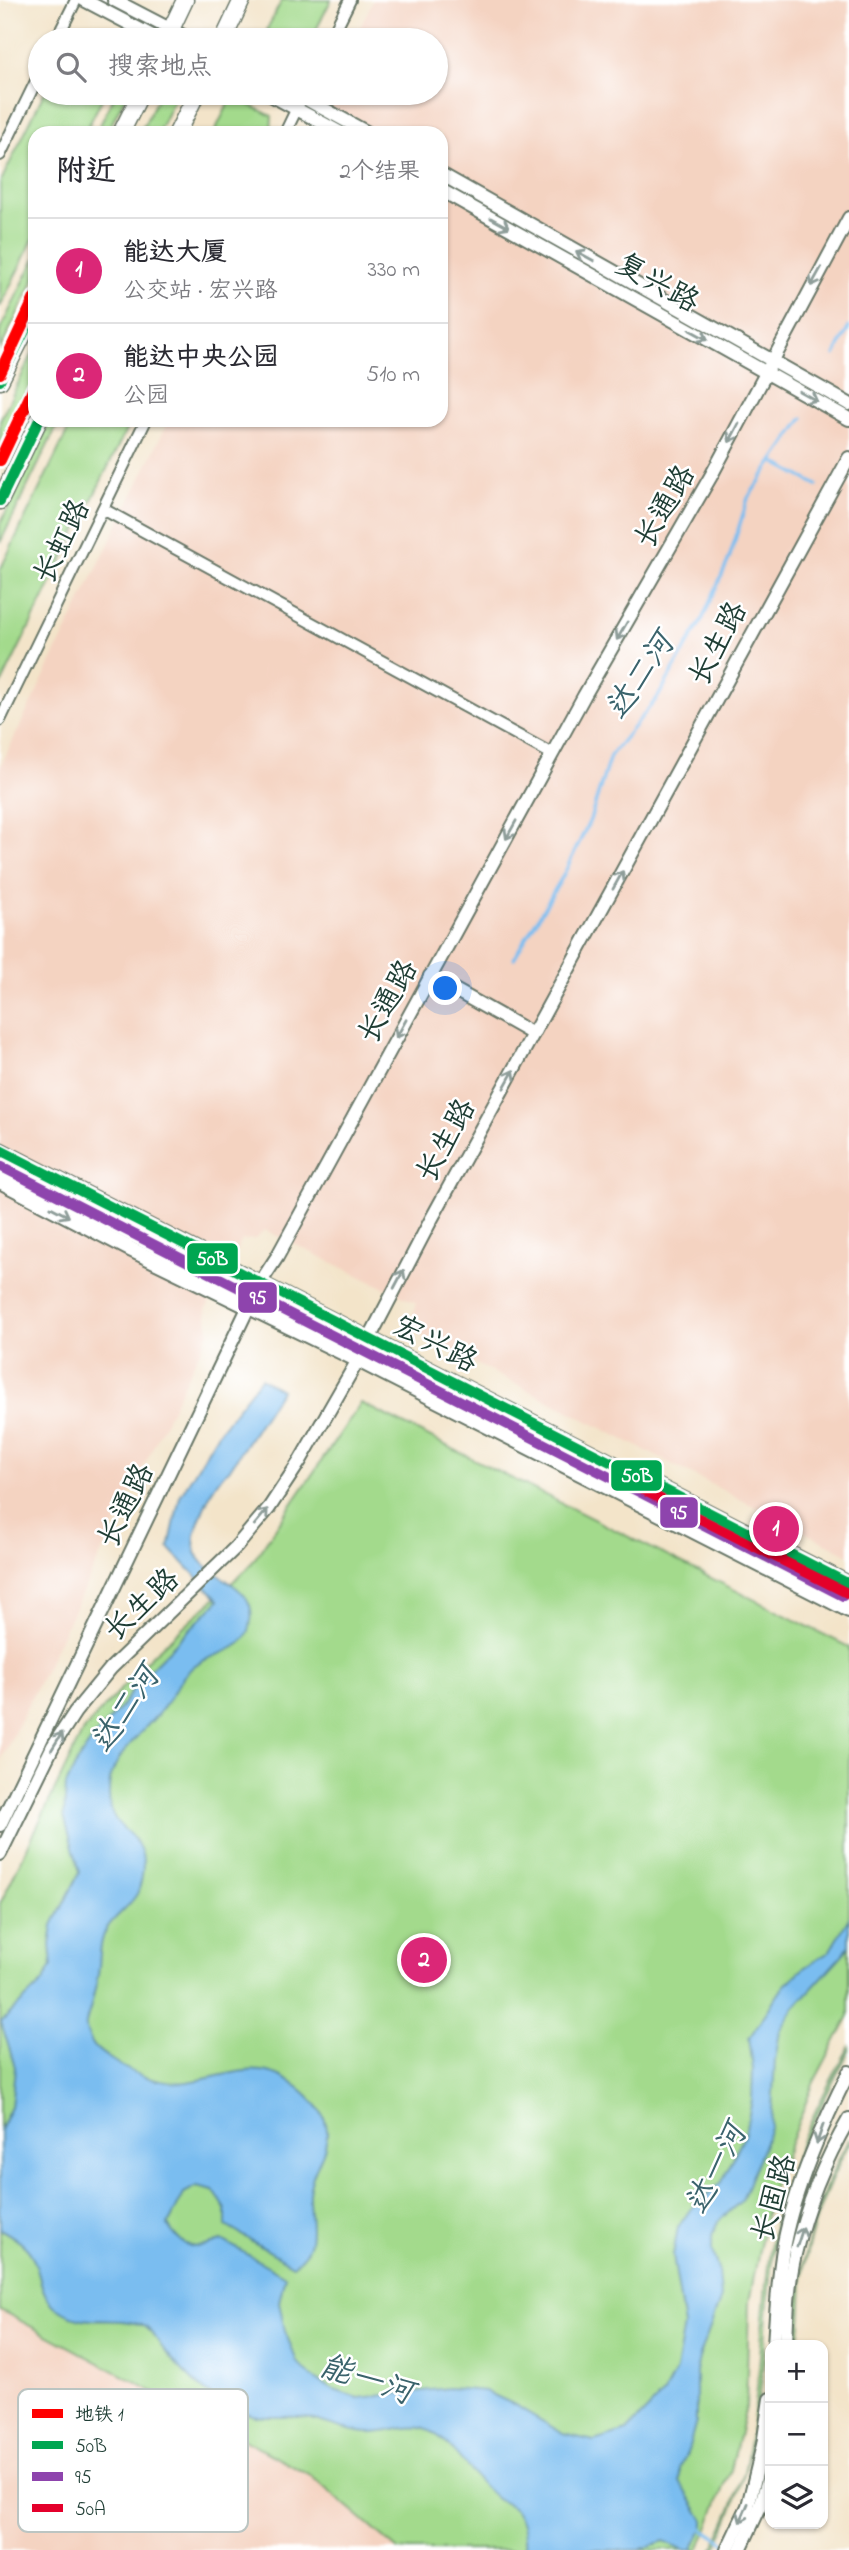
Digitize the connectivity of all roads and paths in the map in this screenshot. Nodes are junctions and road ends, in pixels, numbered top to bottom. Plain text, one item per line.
1 (76, 0) edge
2 (84, 0) edge
3 (114, 0) edge
4 (186, 0) edge
5 (242, 0) edge
6 (350, 0) edge
7 (62, 28) edge
8 (145, 28) edge
9 (153, 28) edge
10 (170, 28) edge
11 (229, 28) edge
12 (336, 28) edge
13 (28, 98) edge
14 (135, 105) edge
15 (191, 105) edge
16 (297, 105) edge
17 (308, 105) edge
18 (314, 105) edge
19 (124, 126) edge
20 (180, 126) edge
21 (288, 126) edge
22 (333, 126) edge
23 (354, 126) edge
24 (0, 155) edge
25 (448, 178) edge
26 (448, 194) edge
27 (849, 218) edge
28 (28, 325) edge
29 (769, 367) junction
30 (0, 381) edge
31 (849, 404) edge
32 (849, 419) edge
33 (36, 427) edge
34 (143, 427) edge
35 (849, 458) edge
36 (0, 501) edge
37 (103, 509) junction
38 (0, 720) edge
39 (552, 754) junction
40 (430, 976) junction
41 (533, 1034) junction
42 (0, 1150) edge
43 (0, 1181) edge
44 (260, 1283) junction
45 (249, 1307) junction
46 (369, 1339) junction
47 (358, 1360) junction
48 (849, 1584) edge
49 (849, 1610) edge
50 (0, 1825) edge
51 (0, 1854) edge
52 (849, 2072) edge
53 (849, 2119) edge
54 (774, 2340) edge
55 (786, 2340) edge
56 (769, 2403) edge
57 (765, 2490) edge
58 (727, 2550) edge
59 (740, 2550) edge

1 - 7 street
2 - 8 street
3 - 9 street
4 - 10 main road
5 - 11 main road
6 - 12 street
13 - 24 street
14 - 19 main road
15 - 20 main road
16 - 21 street
17 - 22 street
18 - 23 street
29 -> 25 street, 复兴路
26 -> 29 street, 复兴路
27 -> 29 street, 长通路
28 - 30 main road
29 - 31 street, 复兴路
29 -> 32 street, 复兴路
29 -> 39 street, 长通路
33 - 36 main road
34 - 37 street, 长虹路
41 -> 35 street, 长生路
37 - 38 street, 长虹路
37 - 39 street
39 -> 40 street, 长通路
40 - 41 street
40 -> 44 street, 长通路
46 -> 41 street, 长生路
42 - 44 main road, 宏兴路
43 -> 45 main road, 宏兴路
44 - 45 street, 长通路
44 - 46 main road, 宏兴路
45 - 47 main road, 宏兴路
45 - 50 street, 长通路
46 - 47 street, 长生路
46 - 48 main road, 宏兴路
47 - 49 main road, 宏兴路
51 -> 47 street, 长生路
52 -> 54 street, 长固路
55 -> 53 street
56 -> 58 street
57 - 59 street

